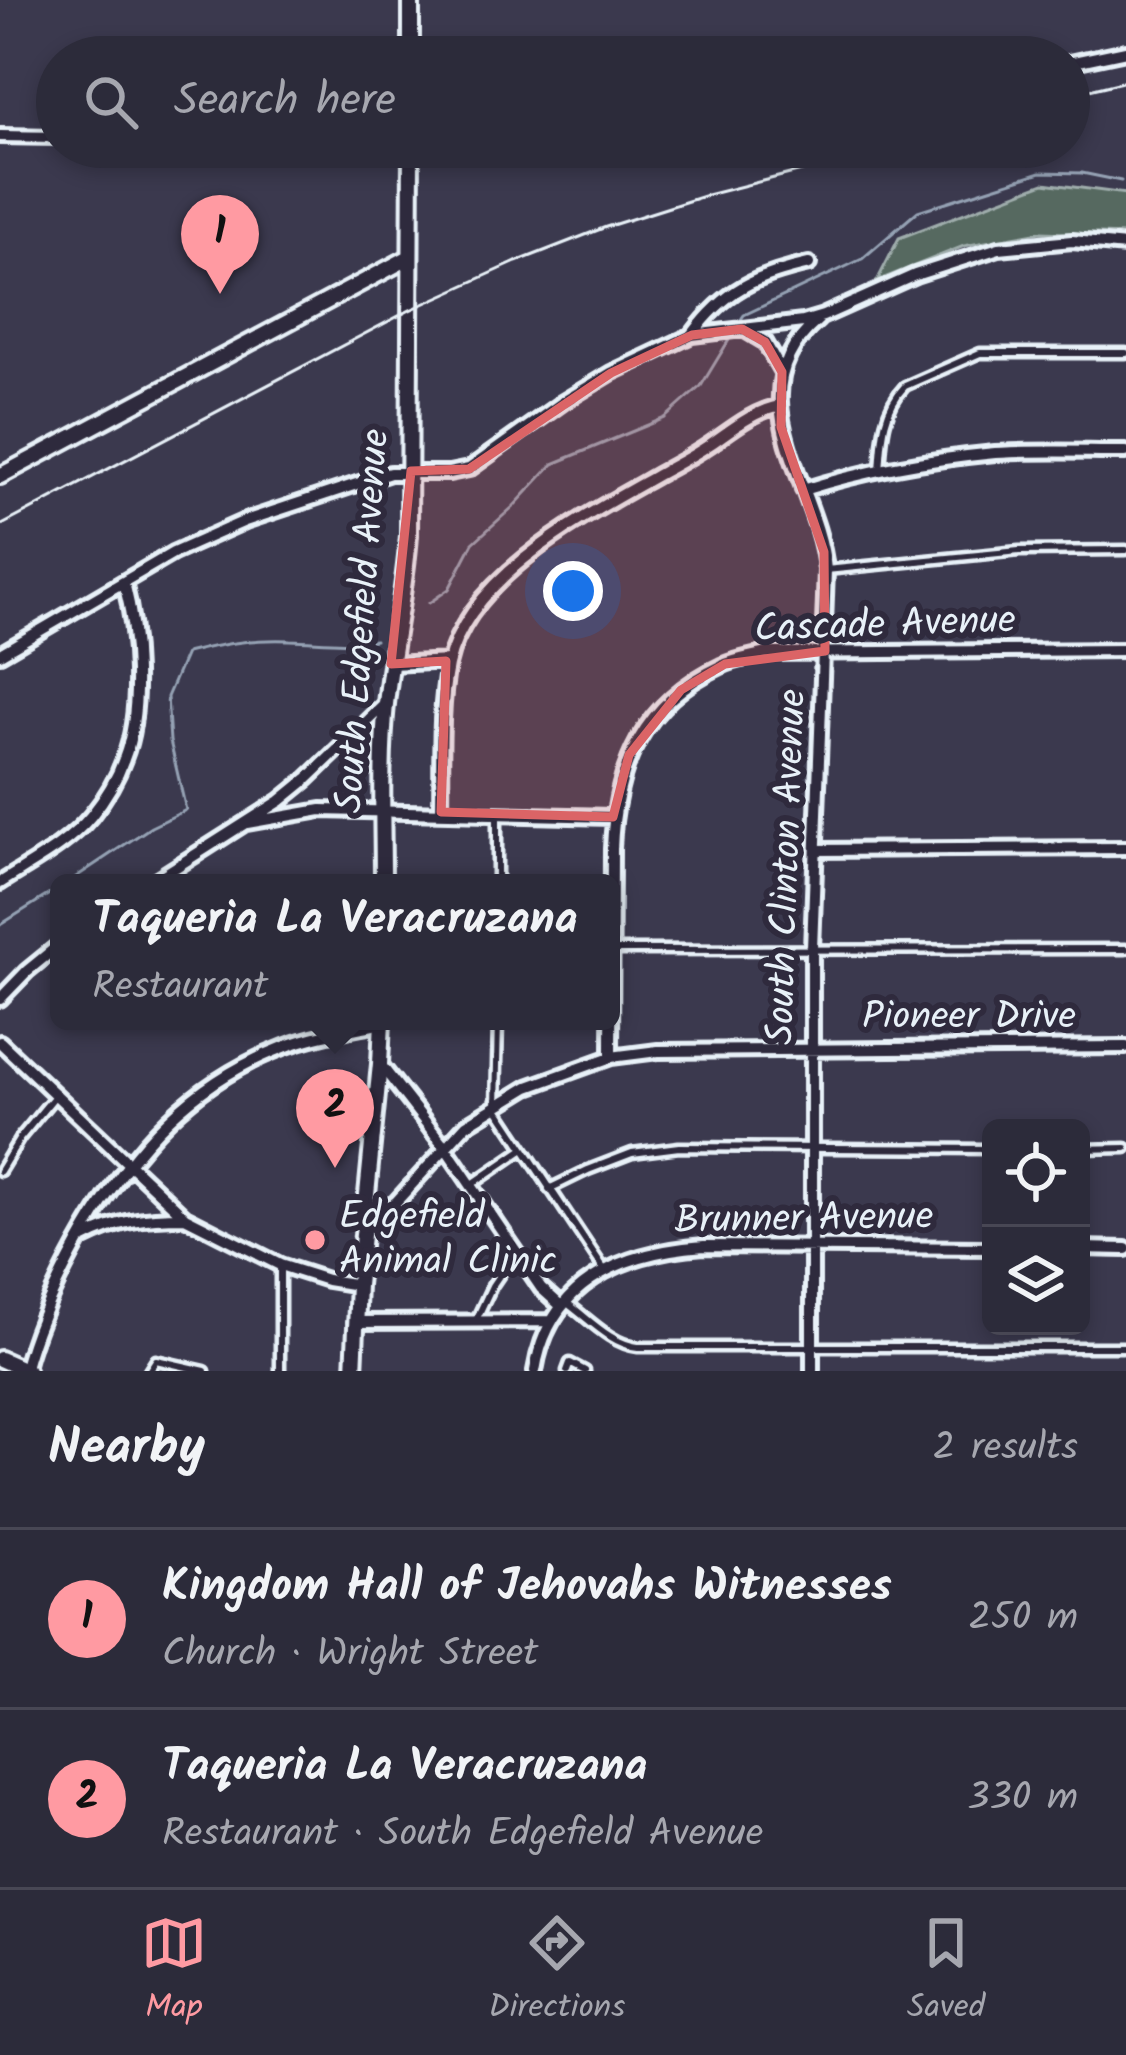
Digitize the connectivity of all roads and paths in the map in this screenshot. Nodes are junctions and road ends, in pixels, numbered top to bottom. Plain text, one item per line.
1 (411, 0) edge
2 (411, 36) edge
3 (1126, 51) edge
4 (1090, 59) edge
5 (0, 136) edge
6 (36, 136) edge
7 (411, 168) edge
8 (1126, 246) edge
9 (410, 257) junction
10 (809, 264) dead end
11 (823, 316) junction
12 (742, 329) junction
13 (692, 335) junction
14 (1126, 353) edge
15 (782, 372) junction
16 (780, 406) junction
17 (1126, 452) edge
18 (411, 471) junction
19 (880, 472) junction
20 (0, 476) edge
21 (803, 490) junction
22 (1126, 550) edge
23 (826, 570) junction
24 (124, 582) junction
25 (1126, 650) edge
26 (825, 651) junction
27 (0, 654) edge
28 (449, 661) junction
29 (392, 664) junction
30 (386, 703) junction
31 (383, 811) junction
32 (441, 812) junction
33 (497, 814) junction
34 (613, 817) junction
35 (247, 823) junction
36 (1126, 848) edge
37 (816, 850) junction
38 (165, 874) edge
39 (383, 874) edge
40 (497, 874) edge
41 (613, 874) edge
42 (0, 883) edge
43 (812, 949) junction
44 (1126, 949) edge
45 (620, 950) edge
46 (50, 952) edge
47 (0, 998) edge
48 (351, 1030) edge
49 (382, 1030) edge
50 (498, 1030) edge
51 (611, 1030) edge
52 (0, 1042) edge
53 (1126, 1047) edge
54 (812, 1049) junction
55 (611, 1057) junction
56 (380, 1064) junction
57 (56, 1095) junction
58 (496, 1107) junction
59 (445, 1147) junction
60 (812, 1148) junction
61 (1090, 1148) edge
62 (1126, 1148) edge
63 (982, 1149) edge
64 (522, 1150) junction
65 (127, 1164) junction
66 (0, 1171) edge
67 (471, 1185) junction
68 (549, 1189) junction
69 (185, 1217) junction
70 (365, 1221) junction
71 (80, 1240) junction
72 (811, 1247) junction
73 (982, 1248) edge
74 (1090, 1248) edge
75 (1126, 1249) edge
76 (515, 1251) junction
77 (280, 1265) junction
78 (605, 1271) junction
79 (358, 1285) junction
80 (563, 1304) junction
81 (355, 1322) junction
82 (476, 1322) junction
83 (550, 1322) junction
84 (1126, 1347) edge
85 (812, 1348) junction
86 (0, 1359) edge
87 (568, 1367) edge
88 (25, 1371) edge
89 (149, 1371) edge
90 (205, 1371) edge
91 (280, 1371) edge
92 (355, 1371) edge
93 (535, 1371) edge
94 (585, 1371) edge
95 (812, 1371) edge

1 - 2 street
3 - 4 street
5 - 6 street
7 - 9 street, South Edgefield Avenue
8 - 11 street
9 - 18 street, South Edgefield Avenue
9 - 20 street
10 - 13 street
11 - 12 street
11 - 15 street
12 - 13 street
12 - 15 street
13 - 18 street
14 - 19 lane
15 - 16 street, South Clinton Avenue
16 - 21 street, South Clinton Avenue
16 - 28 street
17 - 19 street
18 - 24 street
18 - 29 street, South Edgefield Avenue
19 - 21 street
21 - 23 street, South Clinton Avenue
22 - 23 lane
23 - 26 street, South Clinton Avenue
24 - 27 street
24 - 42 street
25 - 26 street, Cascade Avenue
26 - 34 street, Cascade Avenue
26 - 37 street, South Clinton Avenue
28 - 29 street
28 - 32 street
29 - 30 street, South Edgefield Avenue
30 - 31 street, South Edgefield Avenue
30 - 35 street
31 - 32 street
31 - 35 street
31 - 39 street, South Edgefield Avenue
32 - 33 street
33 - 34 street
33 - 40 lane
34 - 41 street, Cascade Avenue
35 - 38 street
36 - 37 street
37 - 43 street, South Clinton Avenue
43 - 44 lane
43 - 45 lane
43 - 54 street, South Clinton Avenue
46 - 47 street
48 - 65 street
49 - 56 street
50 - 58 lane
51 - 55 street, Cascade Avenue
52 - 57 street
53 - 54 street, Pioneer Drive
54 - 55 street, Pioneer Drive
54 - 60 street, South Clinton Avenue
55 - 58 street, Pioneer Drive
56 - 59 street
56 - 70 street
57 - 65 street
57 - 66 lane
58 - 59 street, Pioneer Drive
58 - 64 lane
59 - 67 street
59 - 70 street, Pioneer Drive
60 - 63 lane
60 - 68 lane
60 - 72 street, South Clinton Avenue
61 - 62 lane
64 - 67 lane
64 - 68 lane
65 - 69 street
65 - 71 street
67 - 76 street
68 - 78 lane
69 - 71 street
69 - 77 street
70 - 79 street
71 - 88 street
72 - 73 street, Brunner Avenue
72 - 78 street, Brunner Avenue
72 - 85 street, South Clinton Avenue
74 - 75 street
76 - 80 street
76 - 82 lane
77 - 79 street
77 - 91 lane
78 - 80 street, Brunner Avenue
79 - 81 street
80 - 83 street, Brunner Avenue
80 - 85 lane
81 - 82 street
81 - 92 street
82 - 83 street
83 - 93 street, Brunner Avenue
84 - 85 lane
85 - 95 street, South Clinton Avenue
86 - 88 street
87 - 94 lane
89 - 90 lane

